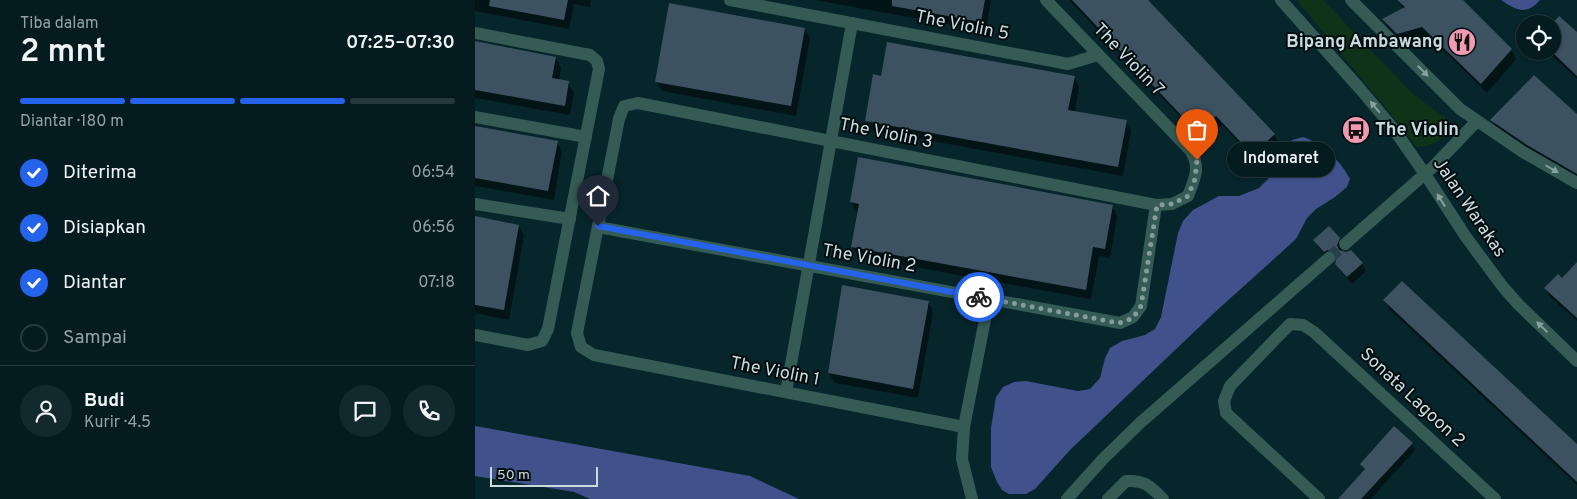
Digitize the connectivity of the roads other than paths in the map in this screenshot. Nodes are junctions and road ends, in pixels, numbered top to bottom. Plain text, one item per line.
1 (730, 0) edge
2 (1046, 0) edge
3 (1281, 0) edge
4 (1351, 0) edge
5 (852, 23) junction
6 (475, 32) edge
7 (1098, 55) junction
8 (475, 116) edge
9 (1477, 121) junction
10 (586, 137) junction
11 (831, 141) junction
12 (1425, 174) junction
13 (1577, 184) edge
14 (475, 204) edge
15 (1157, 205) junction
16 (569, 219) junction
17 (598, 226) junction
18 (1345, 244) tunnel mouth
19 (1329, 258) tunnel mouth
20 (809, 266) junction
21 (989, 299) junction
22 (475, 335) edge
23 (1577, 361) edge
24 (786, 392) junction
25 (964, 427) junction
26 (972, 499) edge
27 (1067, 499) edge
28 (1108, 499) edge
29 (1163, 499) edge
30 (1319, 499) edge
31 (1495, 499) edge

1 - 5 street, The Violin 5
2 - 7 street, The Violin 7
12 -> 3 street, Jalan Warakas
4 -> 9 street
5 - 7 street, The Violin 5
5 - 11 street
6 - 10 street
7 - 15 street, The Violin 7
8 - 10 street
9 - 12 street
9 -> 13 street
10 - 16 street
11 - 15 street, The Violin 3
11 - 17 street, The Violin 3
11 - 20 street
12 - 18 street
23 -> 12 street, Jalan Warakas
14 - 16 street
15 - 21 street, The Violin 2
16 - 22 street
17 - 20 street, The Violin 2
17 - 24 street, The Violin 1
19 - 27 street
20 - 21 street, The Violin 2
20 - 24 street
21 - 25 street
24 - 25 street, The Violin 1
25 - 26 street
28 - 29 street
30 - 31 street, Sonata Lagoon 2

